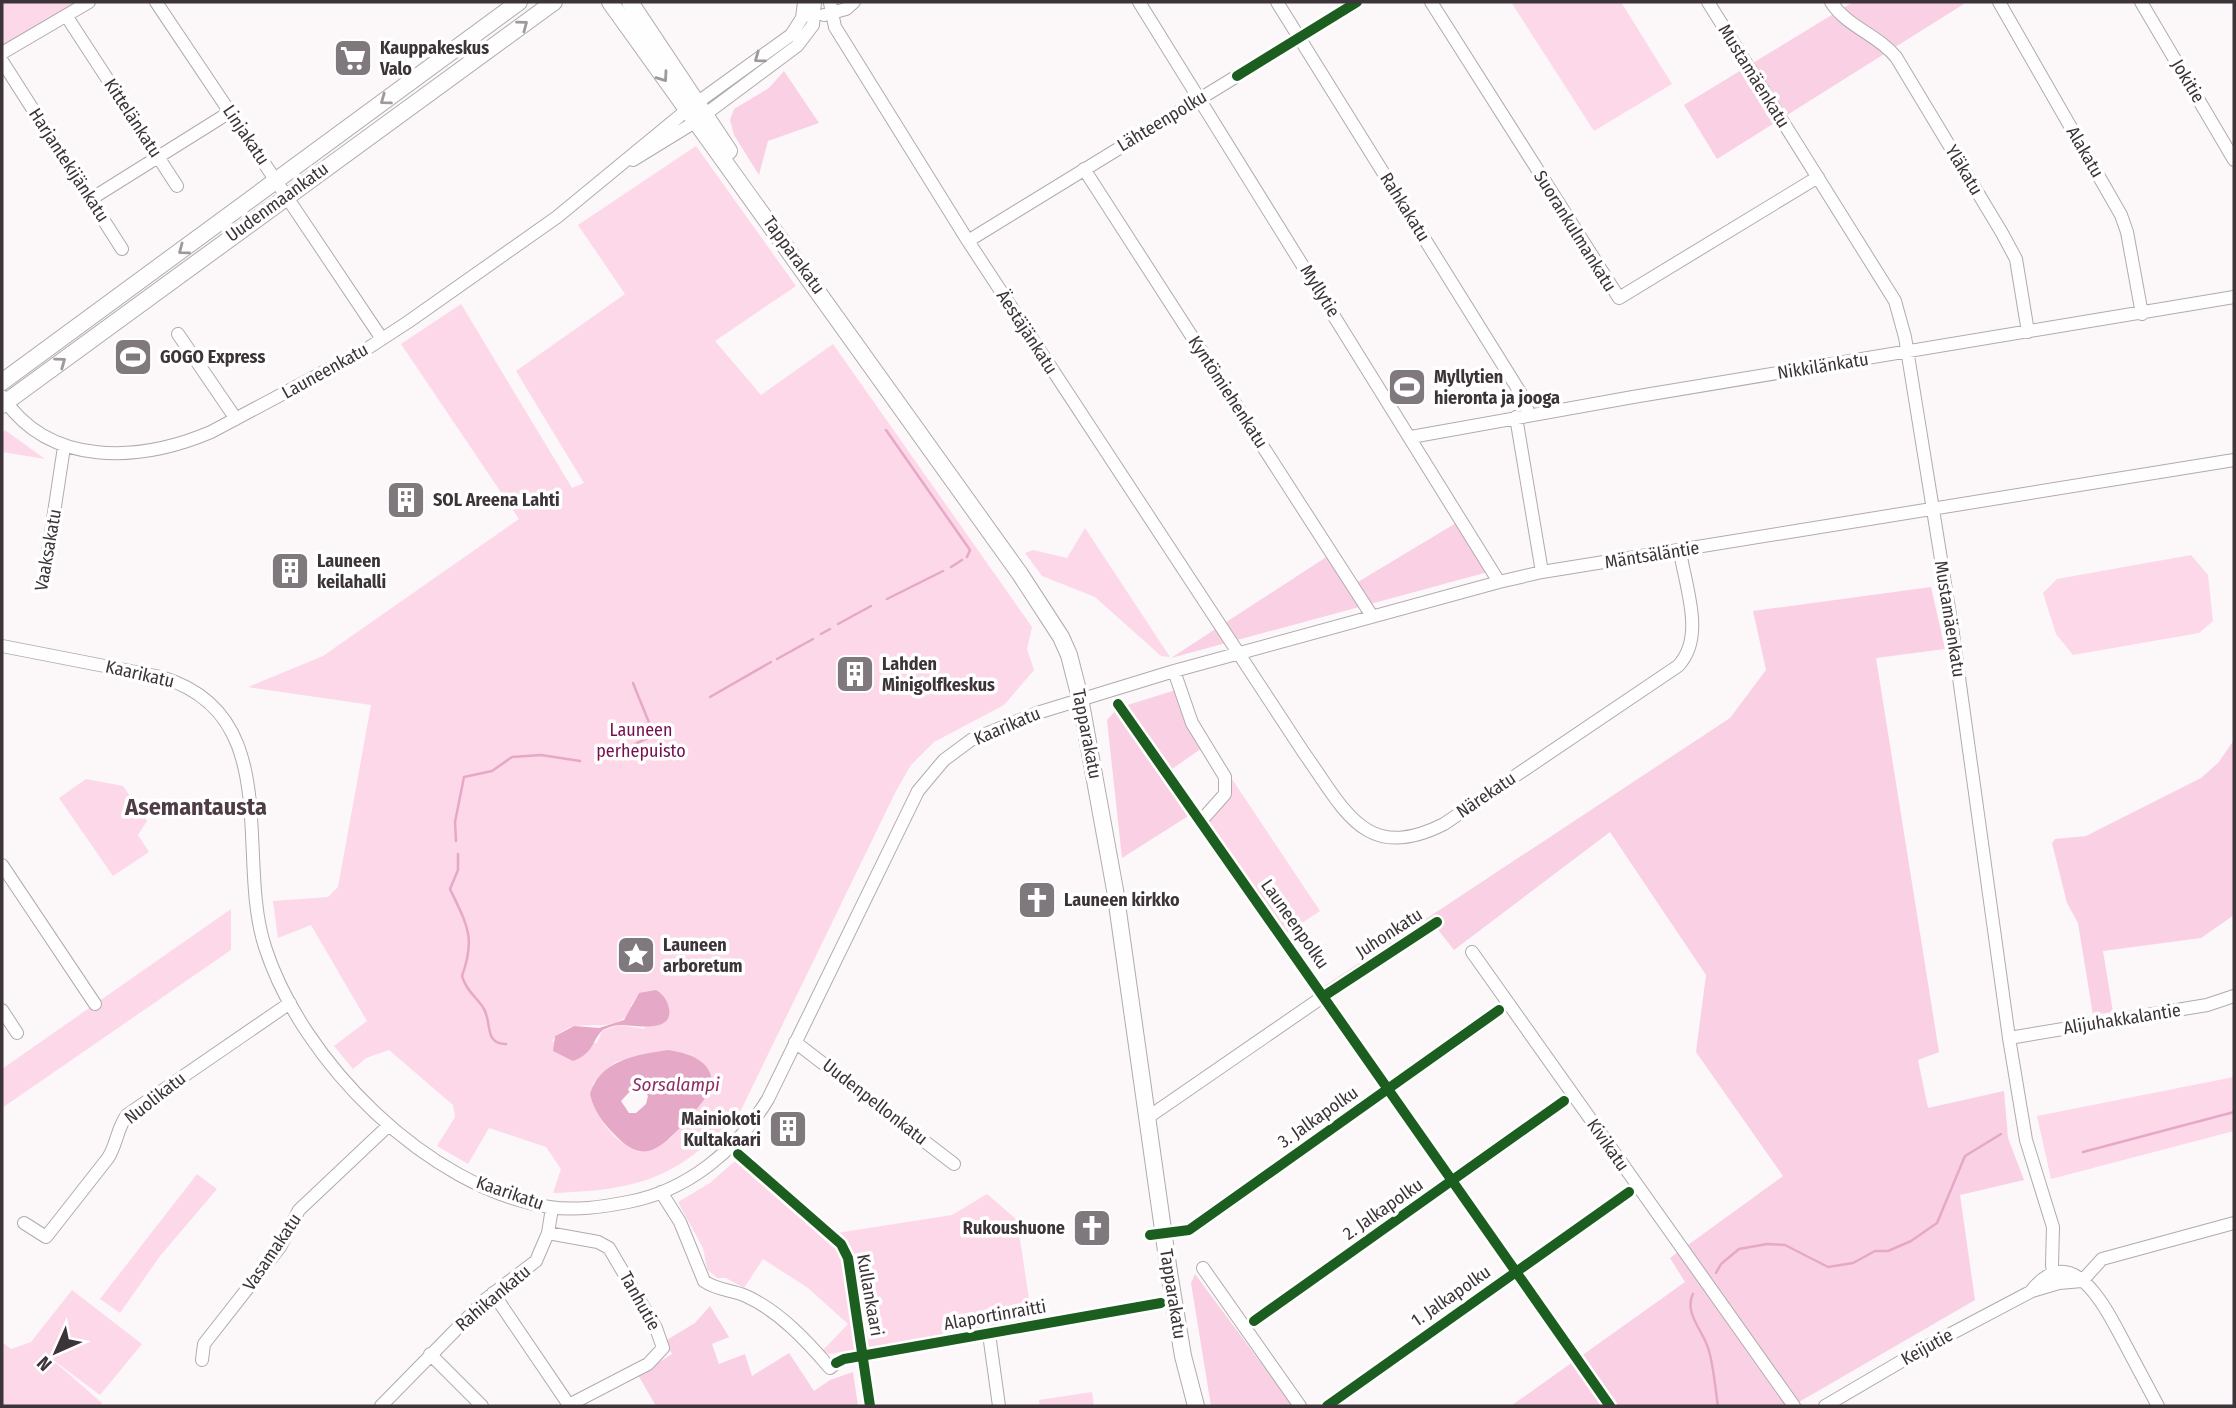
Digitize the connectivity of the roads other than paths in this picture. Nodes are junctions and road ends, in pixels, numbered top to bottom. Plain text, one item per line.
1 (89, 2) edge
2 (156, 2) edge
3 (519, 2) edge
4 (554, 2) edge
5 (610, 2) edge
6 (630, 2) edge
7 (854, 2) edge
8 (1139, 2) edge
9 (1277, 2) edge
10 (1431, 2) edge
11 (1708, 2) edge
12 (1830, 2) edge
13 (1999, 2) edge
14 (2141, 2) edge
15 (811, 7) edge
16 (831, 9) edge
17 (67, 17) junction
18 (2, 52) edge
19 (2, 61) edge
20 (1237, 76) dead end
21 (1200, 98) junction
22 (230, 112) junction
23 (696, 112) junction
24 (159, 159) junction
25 (2234, 160) edge
26 (1084, 169) junction
27 (1818, 177) junction
28 (277, 181) junction
29 (177, 186) dead end
30 (286, 195) junction
31 (91, 198) junction
32 (968, 241) junction
33 (122, 249) dead end
34 (2234, 297) edge
35 (2142, 314) junction
36 (2028, 332) junction
37 (178, 334) dead end
38 (382, 339) junction
39 (1907, 352) junction
40 (2, 382) edge
41 (3, 401) edge
42 (1522, 416) junction
43 (236, 419) junction
44 (1411, 438) junction
45 (64, 447) junction
46 (2234, 460) edge
47 (1932, 508) junction
48 (1681, 551) junction
49 (45, 572) dead end
50 (1542, 572) junction
51 (1499, 582) junction
52 (1373, 616) junction
53 (2, 646) edge
54 (1239, 653) junction
55 (1174, 671) junction
56 (1080, 698) junction
57 (1201, 821) dead end
58 (2, 865) edge
59 (1472, 952) dead end
60 (1324, 996) dead end
61 (2234, 996) edge
62 (290, 1003) junction
63 (95, 1004) dead end
64 (2, 1010) edge
65 (17, 1033) dead end
66 (2009, 1038) junction
67 (795, 1042) junction
68 (1147, 1118) junction
69 (388, 1126) junction
70 (954, 1164) dead end
71 (661, 1192) junction
72 (552, 1208) junction
73 (24, 1223) dead end
74 (2234, 1223) edge
75 (548, 1233) junction
76 (1203, 1268) dead end
77 (2054, 1279) junction
78 (2082, 1281) junction
79 (494, 1293) junction
80 (989, 1334) dead end
81 (430, 1354) junction
82 (1183, 1356) junction
83 (202, 1360) dead end
84 (836, 1363) dead end
85 (381, 1406) edge
86 (482, 1406) edge
87 (568, 1406) edge
88 (999, 1406) edge
89 (1185, 1406) edge
90 (1196, 1406) edge
91 (1300, 1406) edge
92 (1794, 1406) edge
93 (1825, 1406) edge
94 (2158, 1406) edge

1 - 17 street
2 - 22 street, Linjakatu
3 -> 28 main road, Uudenmaankatu
30 -> 4 main road, Uudenmaankatu
5 -> 23 main road
6 - 23 main road
7 - 16 street, Launeenkatu
8 - 21 street, Myllytie
9 - 42 street, Rahkakatu
10 - 27 street, Suorankulmankatu
11 - 27 street, Mustamäenkatu
12 - 36 street, Yläkatu
13 - 35 street, Alakatu
14 - 25 street, Jokitie
15 - 16 street, Launeenkatu
15 - 23 street, Launeenkatu
16 - 32 street, Äestäjänkatu
17 - 18 street
17 - 24 street, Kittelänkatu
19 - 31 street, Harjantekijänkatu
20 - 21 street, Lähteenpolku
21 - 26 street, Lähteenpolku
21 - 44 street, Myllytie
22 - 24 street
22 - 28 street, Linjakatu
23 - 38 street, Launeenkatu
23 - 56 main road, Tapparakatu
24 - 29 street, Kittelänkatu
24 - 31 street
26 - 32 street, Lähteenpolku
26 - 52 street, Kyntömiehenkatu
27 - 39 street, Mustamäenkatu
28 - 30 street, Linjakatu
28 -> 40 main road, Uudenmaankatu
30 - 38 street, Linjakatu
41 -> 30 main road, Uudenmaankatu
31 - 33 street, Harjantekijänkatu
32 - 54 street, Äestäjänkatu
34 - 35 street, Nikkilänkatu
35 - 36 street, Nikkilänkatu
36 - 39 street, Nikkilänkatu
37 - 43 street
38 - 43 street, Launeenkatu
39 - 42 street, Nikkilänkatu
39 - 47 street, Mustamäenkatu
41 - 45 street, Launeenkatu
42 - 44 street, Nikkilänkatu
42 - 50 street, Rahkakatu
43 - 45 street, Launeenkatu
44 - 51 street, Myllytie
45 - 49 street, Vaaksakatu
46 - 47 street, Mäntsäläntie
47 - 48 street, Mäntsäläntie
47 - 66 street, Mustamäenkatu
48 - 50 street, Mäntsäläntie
48 - 54 street, Närekatu
50 - 51 street, Mäntsäläntie
51 - 52 street, Mäntsäläntie
52 - 54 street, Mäntsäläntie
53 - 62 street, Kaarikatu
54 - 55 street, Mäntsäläntie
55 - 56 street, Mäntsäläntie
55 - 57 street
56 - 67 street, Kaarikatu
56 - 68 main road, Tapparakatu
58 - 63 street
59 - 92 street, Kivikatu
60 - 68 street
61 - 66 street, Alijuhakkalantie
62 - 69 street, Kaarikatu
62 - 73 street, Nuolikatu
64 - 65 street
66 - 77 street, Mustamäenkatu
67 - 70 street, Uudenpellonkatu
67 - 71 street, Kaarikatu
68 - 82 main road, Tapparakatu
69 - 72 street, Kaarikatu
69 - 83 street, Vasamakatu
71 - 72 street, Kaarikatu
71 - 84 street
72 - 75 street, Rahikankatu
74 - 78 street
75 - 79 street, Rahikankatu
75 - 87 street, Tanhutie
76 - 91 street, Tapparakatu
77 - 78 street
77 - 93 street, Keijutie
78 - 94 street
79 - 81 street, Rahikankatu
79 - 87 street
80 - 88 street
81 - 85 street, Rahikankatu
81 - 86 street
82 - 89 main road, Tapparakatu
82 - 90 main road, Tapparakatu

